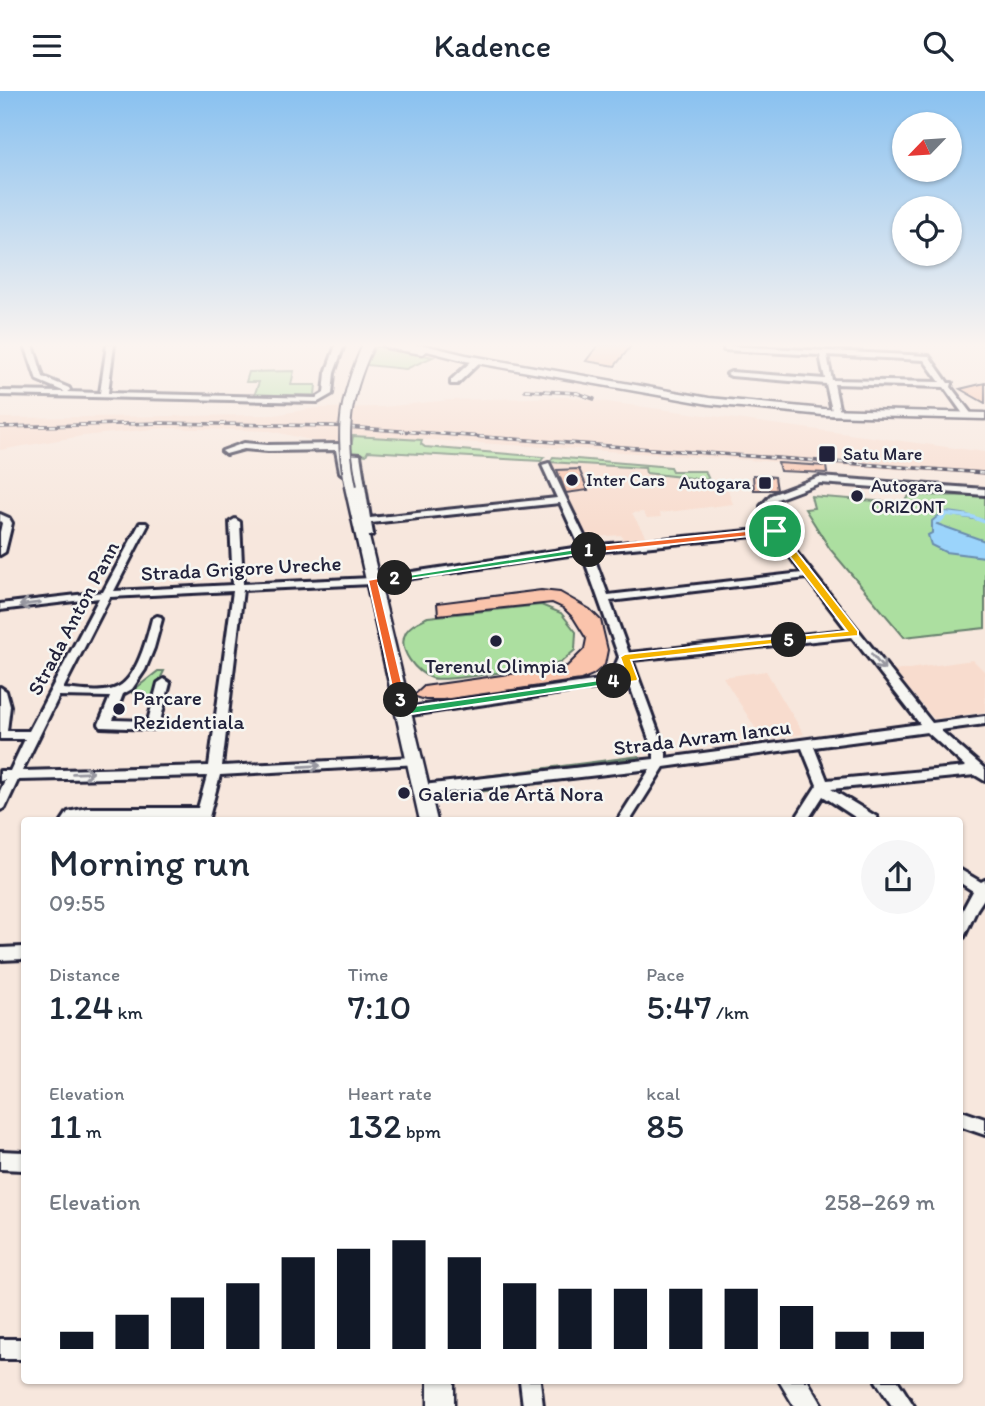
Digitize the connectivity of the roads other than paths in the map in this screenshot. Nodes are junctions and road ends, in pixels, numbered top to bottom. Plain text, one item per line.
1 (346, 406) edge
2 (773, 406) edge
3 (835, 406) edge
4 (963, 406) edge
5 (836, 413) junction
6 (969, 416) junction
7 (985, 416) edge
8 (226, 451) dead end
9 (341, 459) junction
10 (546, 465) dead end
11 (819, 480) joint
12 (985, 492) edge
13 (562, 500) junction
14 (0, 517) edge
15 (365, 521) junction
16 (235, 522) dead end
17 (143, 525) dead end
18 (775, 531) junction
19 (586, 550) junction
20 (0, 552) edge
21 (808, 575) junction
22 (372, 577) junction
23 (239, 588) junction
24 (108, 594) junction
25 (603, 599) junction
26 (0, 607) edge
27 (157, 619) dead end
28 (854, 633) junction
29 (625, 657) junction
30 (633, 679) junction
31 (604, 682) junction
32 (164, 683) dead end
33 (0, 691) edge
34 (55, 692) junction
35 (118, 693) junction
36 (404, 712) junction
37 (985, 720) edge
38 (929, 727) junction
39 (33, 734) junction
40 (0, 735) edge
41 (806, 743) junction
42 (415, 761) junction
43 (660, 763) junction
44 (215, 771) junction
45 (981, 773) edge
46 (15, 775) junction
47 (0, 776) edge
48 (822, 787) junction
49 (423, 790) junction
50 (0, 805) edge
51 (78, 817) edge
52 (146, 817) edge
53 (202, 817) edge
54 (428, 817) edge
55 (626, 817) edge
56 (803, 817) edge
57 (866, 817) edge
58 (963, 877) edge
59 (983, 887) edge
60 (963, 925) edge
61 (21, 953) edge
62 (0, 954) edge
63 (963, 1119) edge
64 (985, 1127) edge
65 (0, 1160) edge
66 (21, 1161) edge
67 (0, 1349) edge
68 (21, 1349) edge
69 (441, 1384) edge
70 (530, 1384) edge
71 (794, 1384) edge
72 (888, 1384) edge
73 (441, 1406) edge
74 (533, 1406) edge
75 (810, 1406) edge
76 (904, 1406) edge

1 - 22 main road, bridge
2 - 5 main road
3 - 5 street
4 - 6 street
5 - 6 main road
6 - 7 main road
8 - 9 street
9 - 15 street
9 - 22 street
10 - 13 street
11 - 12 street
11 - 18 street
13 - 15 street
13 - 19 street
14 - 20 street
15 - 22 street
16 - 23 street
17 - 24 street, Strada Anton Pann
18 - 19 street, Strada Grigore Ureche
18 - 21 street
19 - 22 street, Strada Grigore Ureche
19 - 25 street
21 - 25 street
21 - 28 street
22 - 23 street, Strada Grigore Ureche
22 - 36 main road
23 - 24 street, Strada Grigore Ureche
23 - 44 street
24 -> 26 street, Strada Grigore Ureche
24 - 34 street, Strada Anton Pann
25 - 29 street
27 - 35 street
28 - 29 street
28 -> 38 street
29 - 30 street
29 - 31 street
30 - 31 street
30 - 43 street
31 - 36 street
32 - 35 street
33 - 40 street
34 - 35 street
34 - 39 street, Strada Anton Pann
36 - 42 main road
37 - 38 street, Strada Avram Iancu
38 - 41 street, Strada Avram Iancu
38 - 45 street
39 - 40 street
39 - 46 street, Strada Anton Pann
41 - 43 street, Strada Avram Iancu
41 - 48 street
44 -> 42 street
42 - 49 main road
43 - 49 street, Strada Avram Iancu
43 - 55 street
46 -> 44 street
44 - 53 street
45 - 48 street
46 - 47 street
46 - 50 street, Strada Anton Pann
48 - 56 street
48 - 57 street
49 - 54 main road
51 - 52 street
52 - 53 street
58 - 59 street
59 - 60 street
61 - 62 street
63 - 64 street
65 - 66 street
67 - 68 street
69 - 73 main road
70 - 74 street
71 - 75 main road
72 - 76 street

